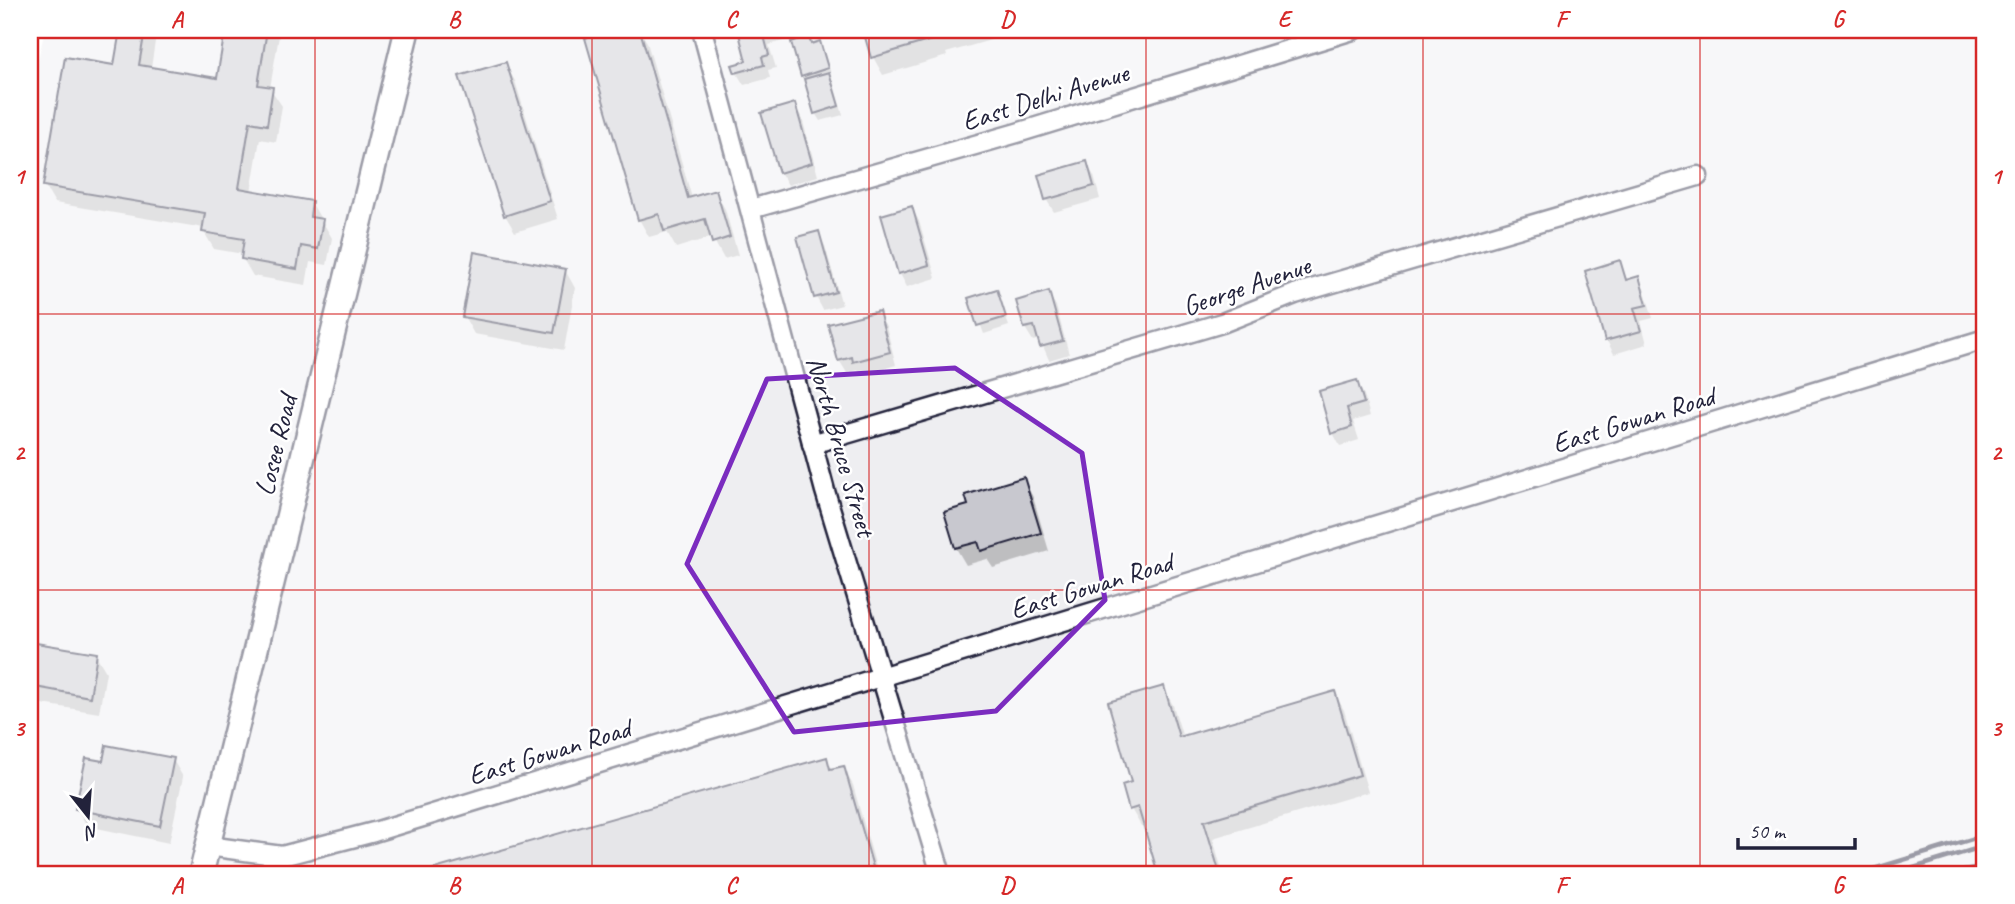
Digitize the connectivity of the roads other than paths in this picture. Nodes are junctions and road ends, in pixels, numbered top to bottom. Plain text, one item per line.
1 (407, 30) edge
2 (702, 30) edge
3 (1353, 30) edge
4 (1698, 176) dead end
5 (751, 209) junction
6 (1985, 339) edge
7 (812, 444) junction
8 (882, 677) junction
9 (208, 846) junction
10 (201, 874) edge
11 (941, 874) edge

1 - 9 main road, Losee Road
2 - 5 street, North Bruce Street
3 - 5 street, East Delhi Avenue
4 - 7 street, George Avenue
5 - 7 street, North Bruce Street
6 - 8 street, East Gowan Road
7 - 8 street, North Bruce Street
8 - 9 street, East Gowan Road
8 - 11 street, North Bruce Street
9 - 10 main road, Losee Road

